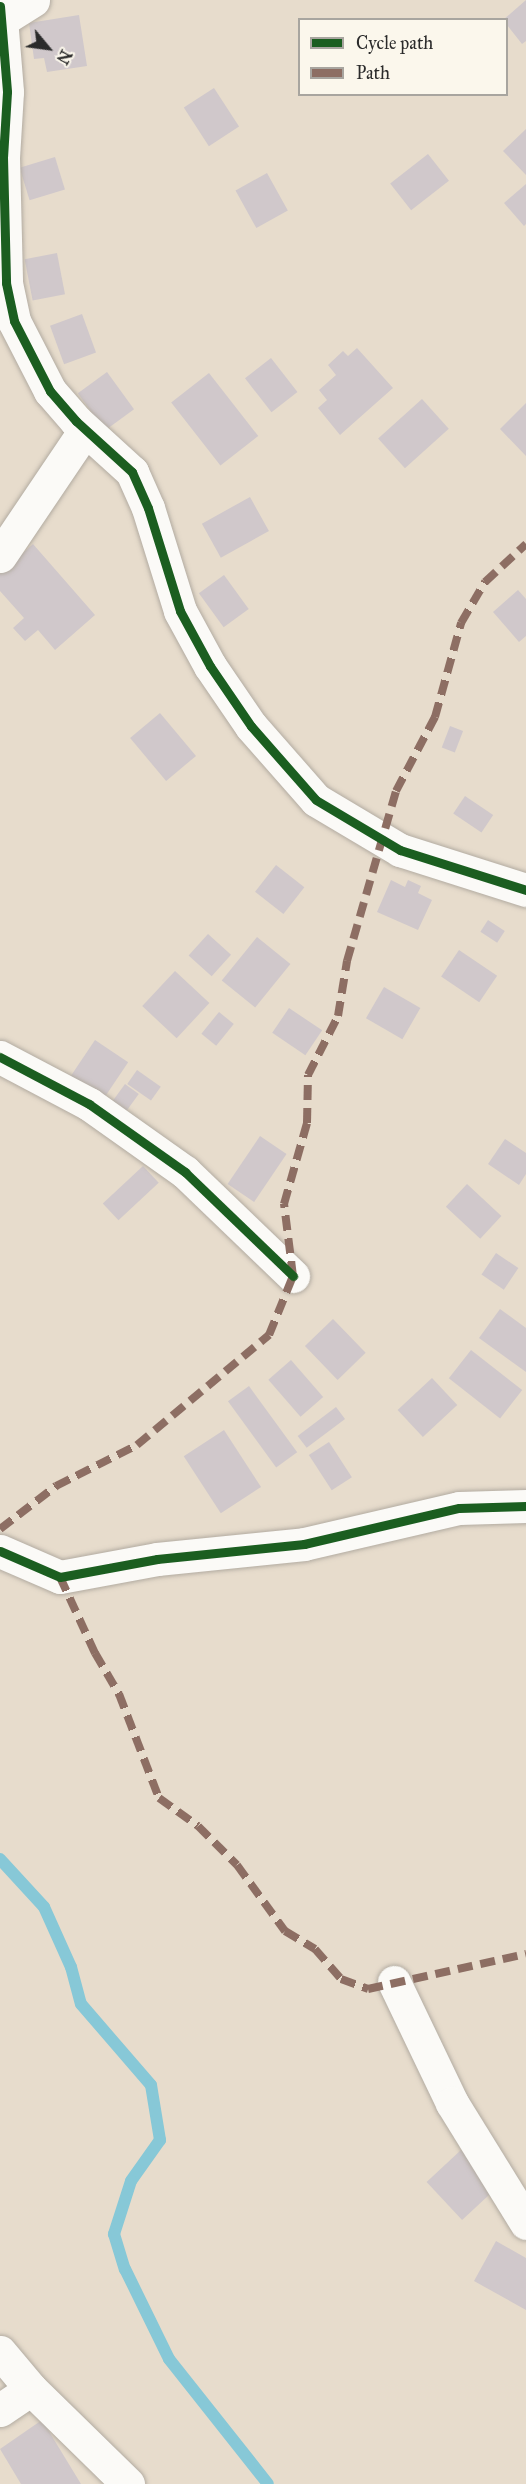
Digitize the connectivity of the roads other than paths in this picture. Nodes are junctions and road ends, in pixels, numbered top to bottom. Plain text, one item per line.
1 (33, 0) edge
2 (1, 15) edge
3 (85, 430) junction
4 (0, 556) edge
5 (526, 890) edge
6 (0, 1057) edge
7 (293, 1276) dead end
8 (526, 1506) edge
9 (0, 1551) edge
10 (394, 1982) dead end
11 (526, 2223) edge
12 (0, 2352) edge
13 (31, 2389) junction
14 (0, 2410) edge
15 (128, 2484) edge

1 - 2 street
2 - 3 street
3 - 4 street
3 - 5 street
6 - 7 street
8 - 9 street
10 - 11 street
12 - 13 street
13 - 14 street
13 - 15 street

